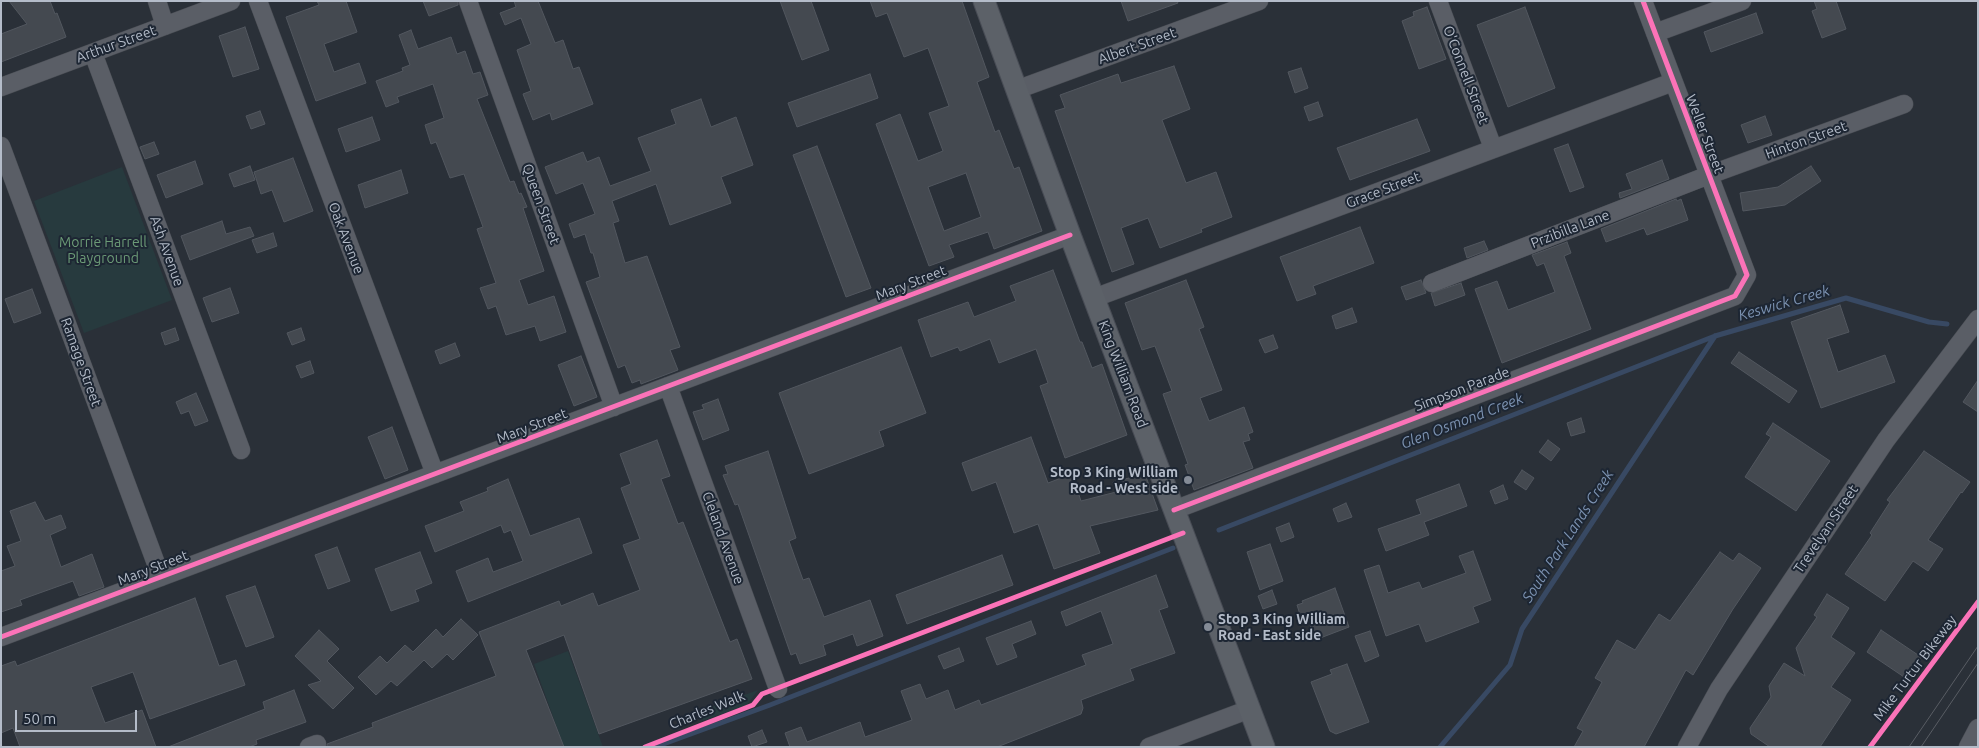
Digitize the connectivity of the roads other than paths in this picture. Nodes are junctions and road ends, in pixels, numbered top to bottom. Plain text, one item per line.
1 (157, 1) edge
2 (231, 1) edge
3 (258, 1) edge
4 (468, 1) edge
5 (984, 1) edge
6 (1259, 1) edge
7 (1438, 1) edge
8 (1643, 1) edge
9 (1742, 1) edge
10 (165, 26) junction
11 (1655, 33) junction
12 (92, 53) junction
13 (1673, 82) junction
14 (1, 87) edge
15 (1016, 90) junction
16 (1904, 104) dead end
17 (1, 146) edge
18 (1494, 148) junction
19 (1709, 176) junction
20 (1070, 235) junction
21 (1747, 275) joint
22 (1432, 283) dead end
23 (1094, 298) junction
24 (1978, 319) edge
25 (668, 386) junction
26 (614, 407) junction
27 (240, 450) dead end
28 (435, 474) junction
29 (1174, 510) junction
30 (161, 577) junction
31 (1, 637) edge
32 (778, 689) dead end
33 (1250, 709) junction
34 (1978, 728) edge
35 (1149, 747) edge
36 (1264, 747) edge
37 (1687, 747) edge
38 (1968, 747) edge

1 - 10 street
2 - 10 street, Arthur Street
3 - 28 street, Oak Avenue
4 - 26 street, Queen Street
5 - 15 main road, King William Road
6 - 15 street, Albert Street
7 - 18 street, O'Connell Street
8 - 11 street, Weller Street
9 - 11 street
10 - 12 street, Arthur Street
11 - 13 street, Weller Street
12 - 14 street, Arthur Street
12 - 27 street, Ash Avenue
13 - 18 street, Grace Street
13 - 19 street, Weller Street
15 - 20 main road, King William Road
16 - 19 street, Hinton Street
17 - 30 street, Ramage Street
18 - 23 street, Grace Street
19 - 21 street, Weller Street
19 - 22 street, Przibilla Lane
20 - 23 main road, King William Road
20 - 25 street, Mary Street
21 - 29 street, Simpson Parade
23 - 29 main road, King William Road
24 - 37 street, Trevelyan Street
25 - 26 street, Mary Street
25 - 32 street, Cleland Avenue
26 - 28 street, Mary Street
28 - 30 street, Mary Street
29 - 33 main road, King William Road
30 - 31 street, Mary Street
33 - 35 street
33 - 36 main road, King William Road
34 - 38 street

